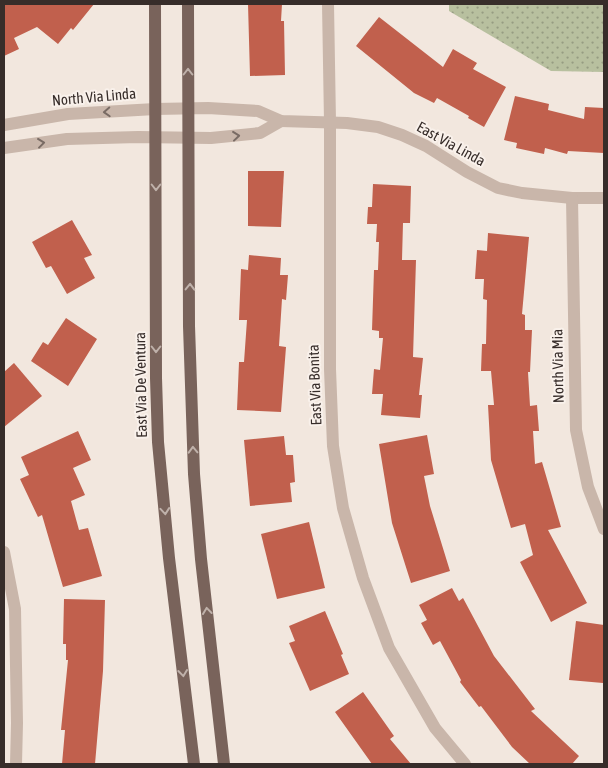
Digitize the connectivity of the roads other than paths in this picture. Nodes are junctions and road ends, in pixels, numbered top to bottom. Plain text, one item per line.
1 (155, 4) edge
2 (188, 4) edge
3 (328, 4) edge
4 (188, 108) junction
5 (155, 109) junction
6 (281, 121) junction
7 (330, 122) junction
8 (4, 125) edge
9 (156, 138) junction
10 (188, 139) junction
11 (4, 148) edge
12 (572, 198) junction
13 (604, 198) edge
14 (604, 529) edge
15 (4, 552) edge
16 (4, 723) edge
17 (18, 723) junction
18 (16, 764) edge
19 (194, 764) edge
20 (224, 764) edge
21 (465, 764) edge

1 - 5 main road, East Via De Ventura
4 -> 2 main road
3 - 7 street, East Via Bonita
4 - 5 street, North Via Linda
4 - 6 street, East Via Linda
4 - 10 main road
5 -> 8 street, North Via Linda
5 - 9 main road, East Via De Ventura
6 - 7 street, East Via Linda
10 -> 6 street
7 - 12 street, East Via Linda
7 - 21 street, East Via Bonita
9 - 10 street
11 -> 9 street
9 -> 19 main road, East Via De Ventura
20 -> 10 main road
12 - 13 street, East Via Linda
12 - 14 street, North Via Mia
15 - 17 street
16 - 17 street
17 - 18 street

